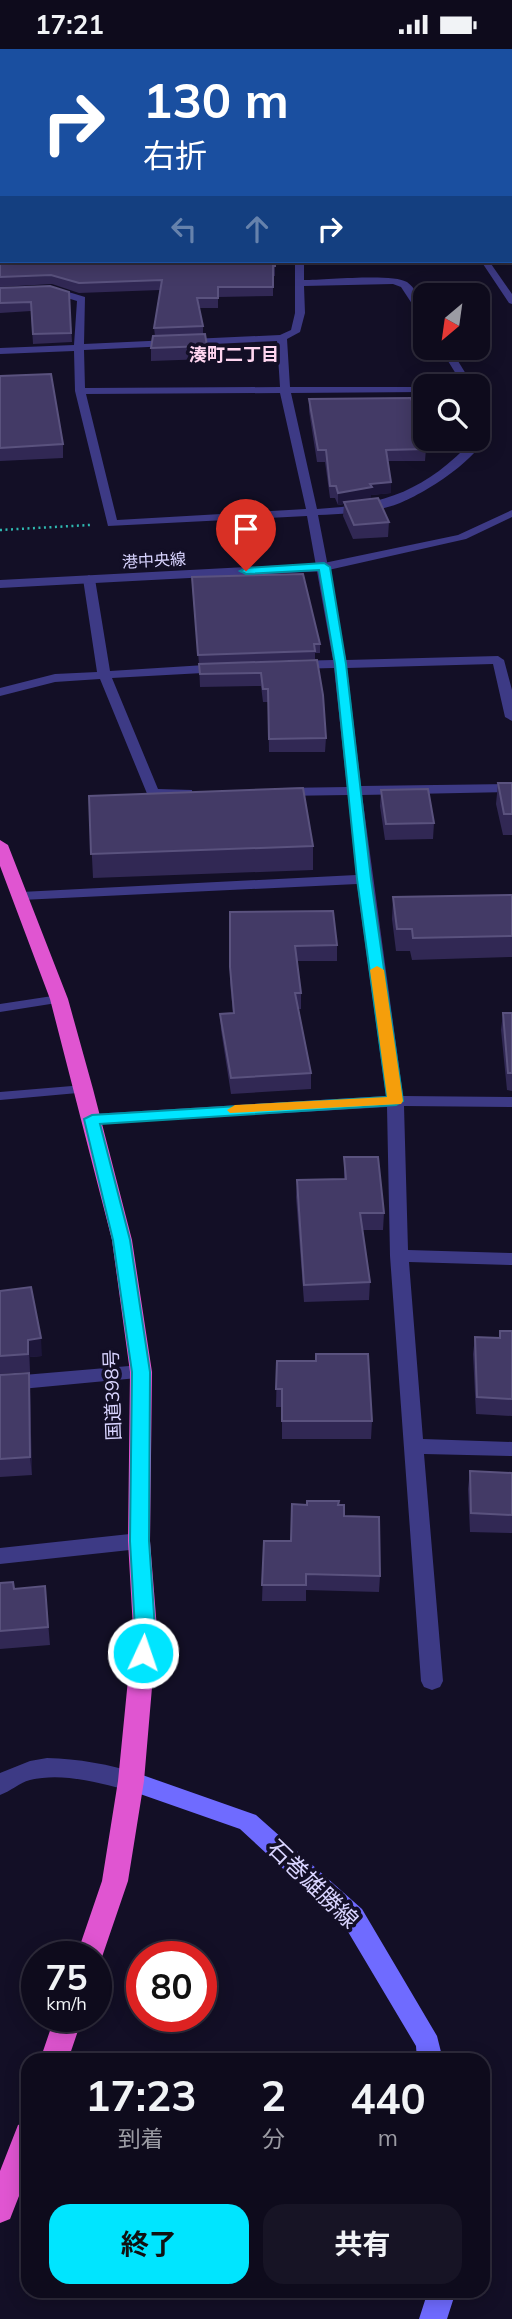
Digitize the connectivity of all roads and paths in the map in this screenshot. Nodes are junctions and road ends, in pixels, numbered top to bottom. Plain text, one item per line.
1 (299, 263) edge
2 (486, 263) edge
3 (301, 283) junction
4 (0, 292) edge
5 (413, 298) edge
6 (512, 301) edge
7 (282, 338) junction
8 (79, 347) junction
9 (0, 351) edge
10 (413, 389) edge
11 (285, 390) junction
12 (80, 391) junction
13 (468, 451) edge
14 (313, 513) junction
15 (512, 513) edge
16 (112, 524) junction
17 (0, 530) edge
18 (324, 567) junction
19 (89, 579) junction
20 (0, 584) edge
21 (340, 664) junction
22 (273, 666) edge
23 (233, 668) edge
24 (104, 674) junction
25 (0, 692) edge
26 (512, 717) edge
27 (512, 788) edge
28 (261, 792) edge
29 (356, 792) junction
30 (207, 793) edge
31 (0, 845) edge
32 (364, 879) junction
33 (21, 897) junction
34 (59, 999) junction
35 (0, 1007) edge
36 (84, 1089) junction
37 (0, 1096) edge
38 (396, 1101) junction
39 (512, 1102) edge
40 (92, 1119) junction
41 (399, 1256) junction
42 (512, 1259) edge
43 (141, 1372) junction
44 (0, 1384) edge
45 (416, 1446) junction
46 (512, 1449) edge
47 (139, 1541) junction
48 (0, 1556) edge
49 (432, 1681) dead end
50 (131, 1781) junction
51 (0, 1785) edge
52 (94, 1941) edge
53 (64, 2032) edge
54 (56, 2053) edge
55 (429, 2053) edge
56 (21, 2154) edge
57 (0, 2209) edge
58 (440, 2298) edge
59 (433, 2319) edge

1 - 3 street
2 - 6 street
3 - 5 street
3 - 7 street
4 - 8 street
7 - 8 street
7 - 11 street
8 - 9 street
8 - 12 street
10 - 11 street
11 - 12 street
11 - 14 street
12 - 16 street
13 - 14 street
14 - 16 street
14 - 18 street
15 - 18 street, 港中央線
16 - 17 path
18 - 19 street, 港中央線
18 - 21 street
19 - 20 street, 港中央線
19 - 24 street
21 - 22 street
21 - 26 street
21 - 29 street
23 - 24 street
24 - 25 street
24 - 30 street
27 - 29 street
28 - 29 street
29 - 32 street
31 - 33 highway, 国道398号
32 - 33 street
32 - 38 street
33 - 34 highway, 国道398号
34 - 35 lane
34 - 36 highway, 国道398号
36 - 37 lane
36 - 40 highway, 国道398号
38 - 39 street
38 - 40 street
38 - 41 street
40 - 43 highway, 国道398号
41 - 42 street
41 - 45 street
43 - 44 street
43 - 47 highway, 国道398号
45 - 46 street
45 - 49 street
47 - 48 street
47 - 50 highway, 国道398号
50 - 51 street
50 - 52 highway, 国道398号
50 - 55 main road, 石巻雄勝線
53 - 54 highway
56 - 57 highway
58 - 59 main road

